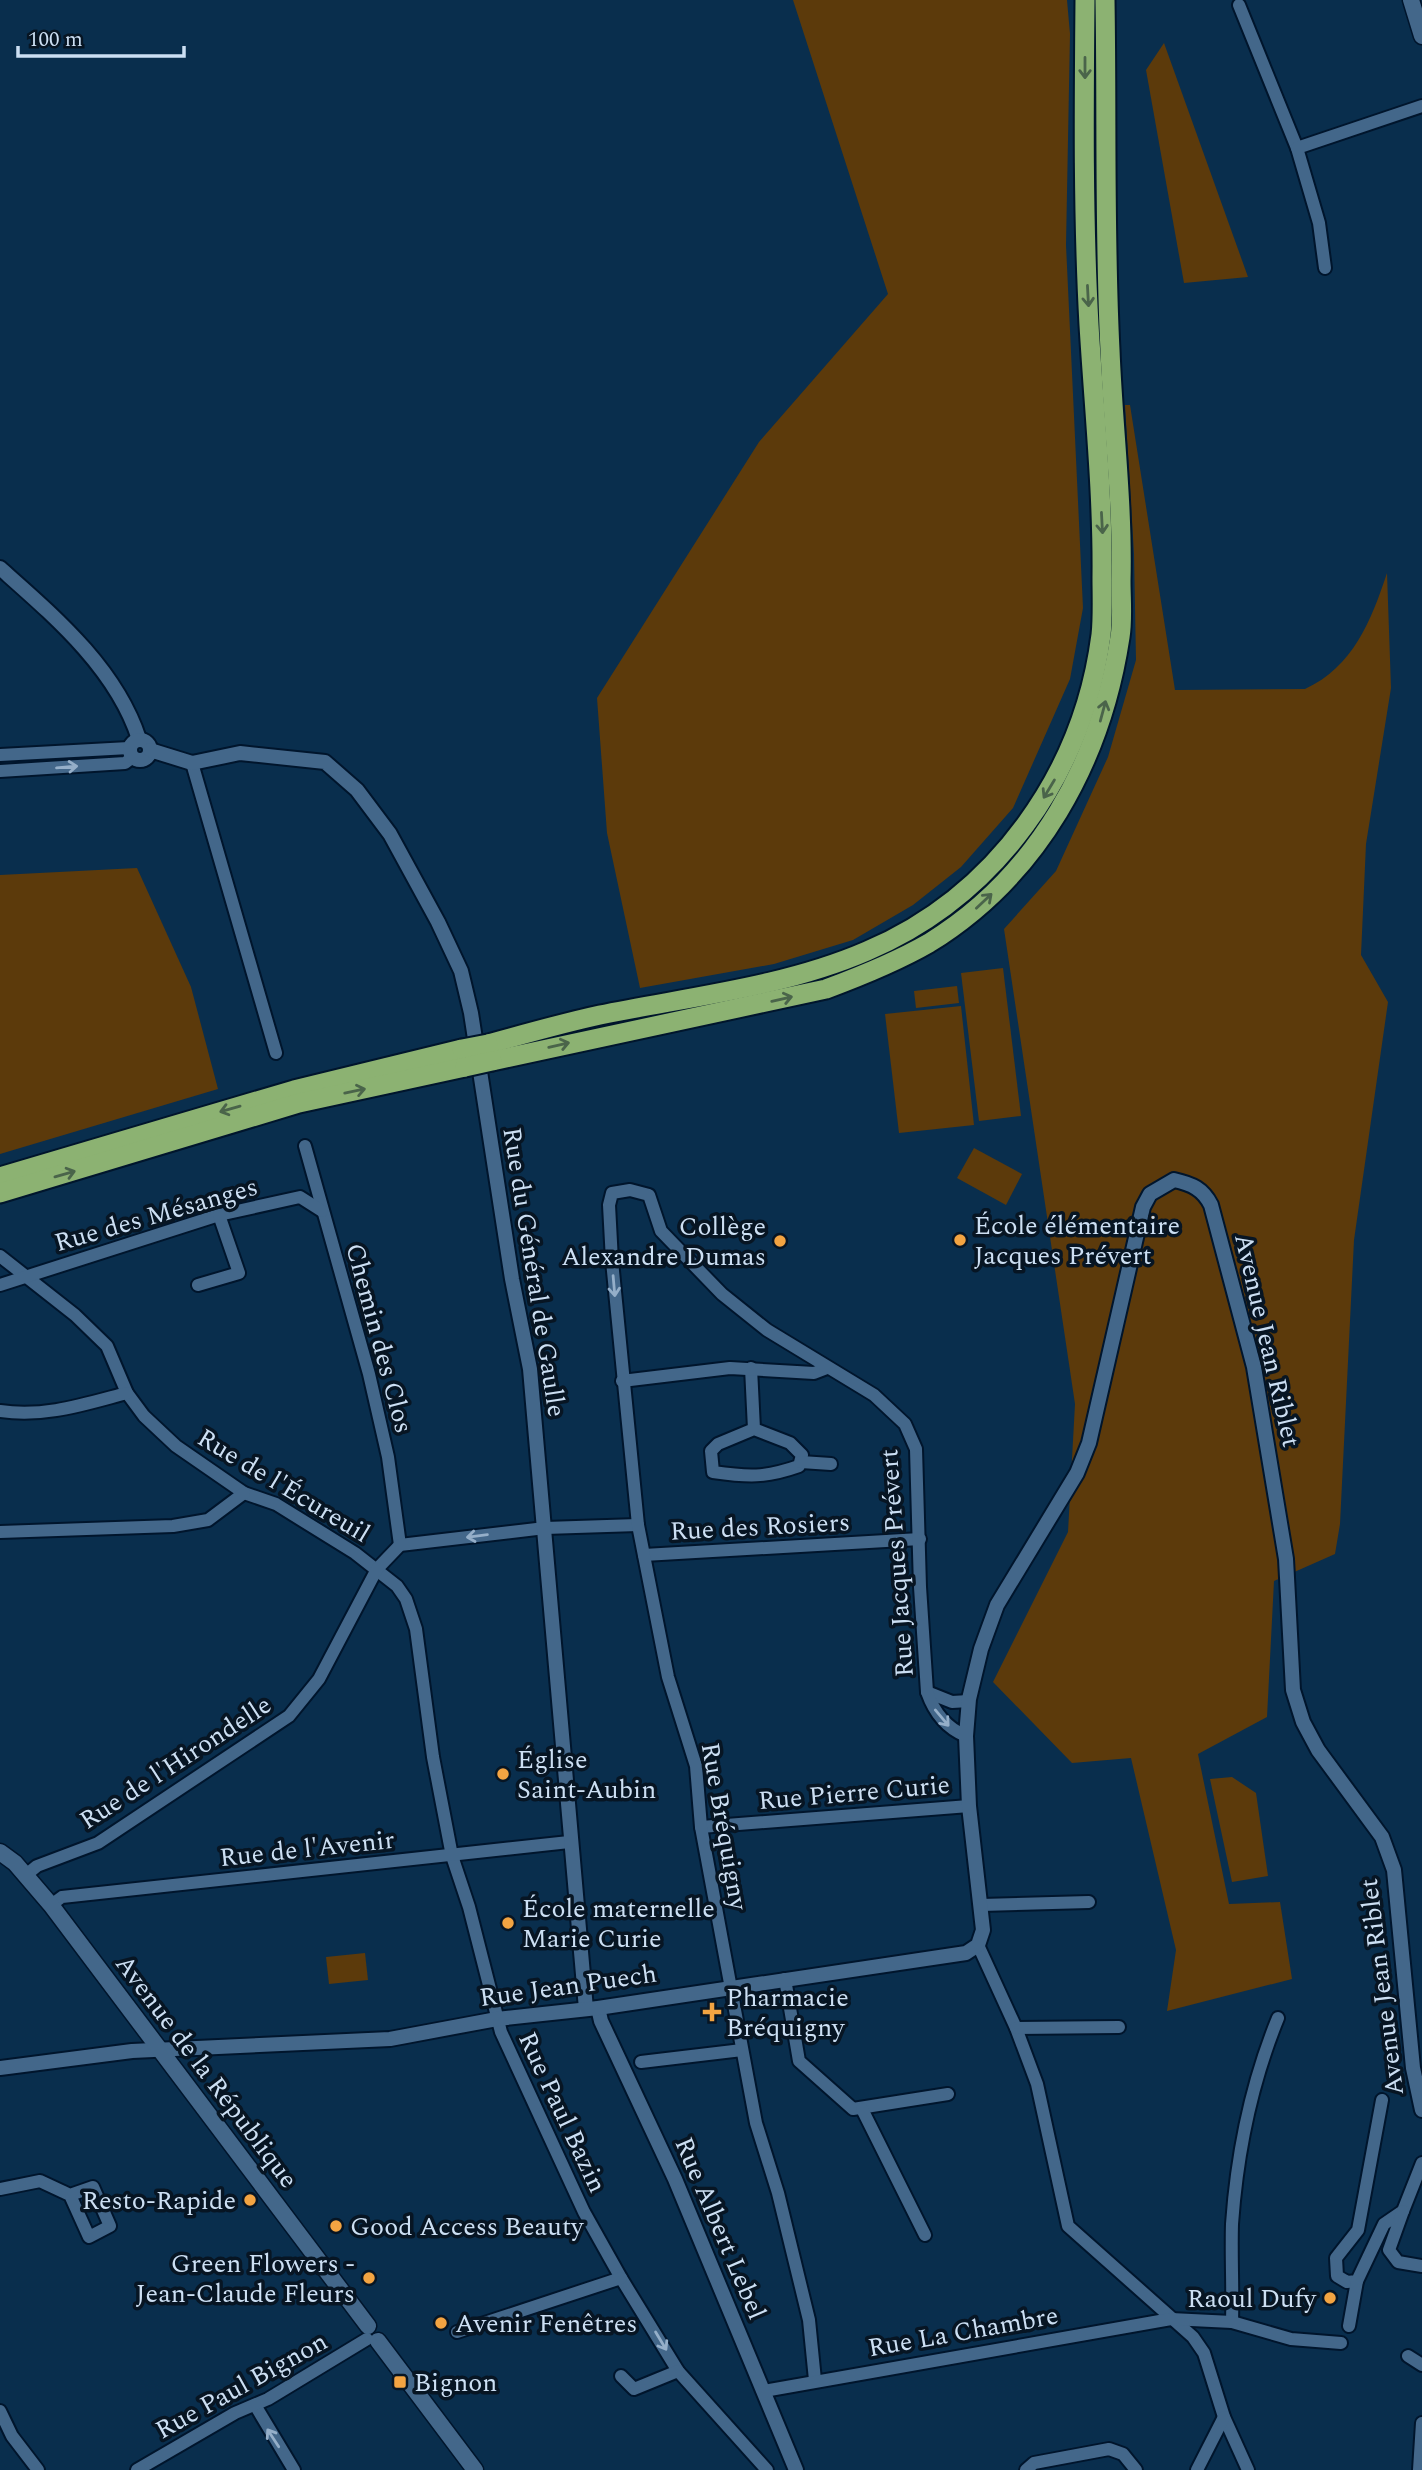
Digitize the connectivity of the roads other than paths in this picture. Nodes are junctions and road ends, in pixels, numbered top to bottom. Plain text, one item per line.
1 (1085, 0) edge
2 (1105, 0) edge
3 (1411, 0) edge
4 (1239, 5) dead end
5 (1422, 36) edge
6 (1422, 106) edge
7 (1297, 148) junction
8 (1325, 268) dead end
9 (0, 568) edge
10 (134, 748) junction
11 (0, 755) edge
12 (192, 763) junction
13 (0, 771) edge
14 (490, 1052) junction
15 (276, 1053) dead end
16 (463, 1058) junction
17 (305, 1146) dead end
18 (0, 1177) edge
19 (0, 1193) edge
20 (612, 1194) joint
21 (322, 1211) junction
22 (219, 1215) junction
23 (0, 1256) edge
24 (26, 1277) junction
25 (198, 1284) dead end
26 (0, 1285) edge
27 (751, 1368) junction
28 (827, 1368) junction
29 (622, 1381) junction
30 (127, 1393) junction
31 (0, 1411) edge
32 (754, 1429) junction
33 (801, 1462) junction
34 (831, 1464) dead end
35 (244, 1493) junction
36 (638, 1525) junction
37 (545, 1528) junction
38 (0, 1532) edge
39 (920, 1539) junction
40 (400, 1545) junction
41 (645, 1555) junction
42 (377, 1569) junction
43 (927, 1692) junction
44 (969, 1701) junction
45 (966, 1736) junction
46 (969, 1806) junction
47 (701, 1828) junction
48 (569, 1842) junction
49 (0, 1852) edge
50 (452, 1856) junction
51 (26, 1875) junction
52 (1088, 1902) dead end
53 (51, 1905) junction
54 (981, 1905) junction
55 (978, 1945) junction
56 (785, 1979) junction
57 (730, 1988) junction
58 (592, 2008) junction
59 (1278, 2018) dead end
60 (497, 2019) junction
61 (1119, 2026) dead end
62 (1016, 2028) junction
63 (742, 2050) junction
64 (162, 2051) junction
65 (641, 2062) dead end
66 (0, 2068) edge
67 (948, 2094) dead end
68 (1382, 2100) dead end
69 (862, 2109) junction
70 (1422, 2110) edge
71 (1422, 2163) edge
72 (0, 2189) edge
73 (70, 2195) junction
74 (1403, 2211) junction
75 (925, 2235) dead end
76 (1422, 2266) edge
77 (621, 2278) junction
78 (1357, 2281) junction
79 (1171, 2319) junction
80 (1232, 2322) junction
81 (1349, 2326) dead end
82 (457, 2332) dead end
83 (371, 2335) junction
84 (1341, 2343) dead end
85 (1408, 2356) dead end
86 (1422, 2364) edge
87 (678, 2371) junction
88 (621, 2376) dead end
89 (815, 2380) junction
90 (764, 2391) junction
91 (255, 2404) junction
92 (0, 2411) edge
93 (1224, 2417) junction
94 (1422, 2423) edge
95 (140, 2469) edge
96 (38, 2470) edge
97 (294, 2470) edge
98 (475, 2470) edge
99 (767, 2470) edge
100 (796, 2470) edge
101 (1026, 2470) edge
102 (1136, 2470) edge
103 (1197, 2470) edge
104 (1248, 2470) edge
105 (1419, 2470) edge

1 -> 14 highway
14 -> 2 highway
3 - 5 main road
4 - 7 street
6 - 7 street
7 - 8 street
9 - 10 street
10 - 11 street
10 - 12 street
13 -> 10 street
12 - 15 street
12 - 37 street, Rue du Général de Gaulle
14 - 16 highway, bridge
16 -> 18 highway
19 -> 16 highway
17 - 21 street, Chemin des Clos
20 - 28 street, Rue Jacques Prévert
20 -> 29 street, Rue Bréquigny
21 - 22 street, Rue des Mésanges
21 - 40 street, Chemin des Clos
22 - 24 street, Rue des Mésanges
22 - 25 street
23 - 24 street, Rue de l'Écureuil
24 - 26 street, Rue des Mésanges
24 - 30 street, Rue de l'Écureuil
27 - 28 street
27 - 29 street
27 - 32 street
28 - 39 street, Rue Jacques Prévert
29 - 36 street, Rue Bréquigny
30 - 31 street
30 - 35 street, Rue de l'Écureuil
32 - 33 street
32 - 33 street
33 - 34 street
35 - 38 street
35 - 42 street, Rue de l'Écureuil
36 - 37 street
36 - 41 street, Rue Bréquigny
37 -> 40 street
37 - 48 street, Rue du Général de Gaulle
39 - 41 street, Rue des Rosiers
39 - 43 street, Rue Jacques Prévert
40 - 42 street, Rue de l'Hirondelle
41 - 47 street, Rue Bréquigny
42 - 50 street, Rue Paul Bazin
42 - 51 street, Rue de l'Hirondelle
43 - 44 street
43 -> 45 street, Rue Jacques Prévert
44 - 45 street, Avenue Jean Riblet
44 - 70 street, Avenue Jean Riblet
45 - 46 street, Avenue Jean Riblet
46 - 47 street, Rue Pierre Curie
46 - 54 street, Avenue Jean Riblet
47 - 57 street, Rue Bréquigny
48 - 50 street, Rue de l'Avenir
48 - 58 street, Rue du Général de Gaulle
49 - 51 main road, Avenue de la République
50 - 53 street, Rue de l'Avenir
50 - 60 street, Rue Paul Bazin
51 - 53 main road, Avenue de la République
52 - 54 street
53 - 64 main road, Avenue de la République
54 - 55 street, Avenue Jean Riblet
55 - 56 street, Rue Jean Puech
55 - 62 street
56 - 57 street, Rue Jean Puech
56 - 69 street
57 - 58 street, Rue Jean Puech
57 - 63 street, Rue Bréquigny
58 - 60 street, Rue Jean Puech
58 - 90 street, Rue Albert Lebel
59 - 80 street
60 - 64 street, Rue Jean Puech
60 - 77 street, Rue Paul Bazin
61 - 62 street
62 - 79 street
63 - 65 street
63 - 89 street, Rue Bréquigny
64 - 66 street, Rue Jean Puech
64 - 83 main road, Avenue de la République
67 - 69 street
68 - 78 street
69 - 75 street
71 - 74 street
72 - 73 street
73 - 73 street
74 - 76 street
74 - 78 street
77 - 82 street
77 -> 87 street, Rue Paul Bazin
78 - 81 street
79 - 80 street, Rue La Chambre
79 - 89 street, Rue La Chambre
79 - 93 street
80 - 84 street, Rue La Chambre
83 - 91 street, Rue Paul Bignon
83 - 98 main road, Avenue de la République
85 - 86 street
87 - 88 street
87 - 99 street, Rue Paul Bazin
89 - 90 street, Rue La Chambre
90 - 100 street, Rue Albert Lebel
91 - 95 street, Rue Paul Bignon
97 -> 91 street
92 - 96 street
93 - 103 street
93 - 104 street
94 - 105 street
101 - 102 street

